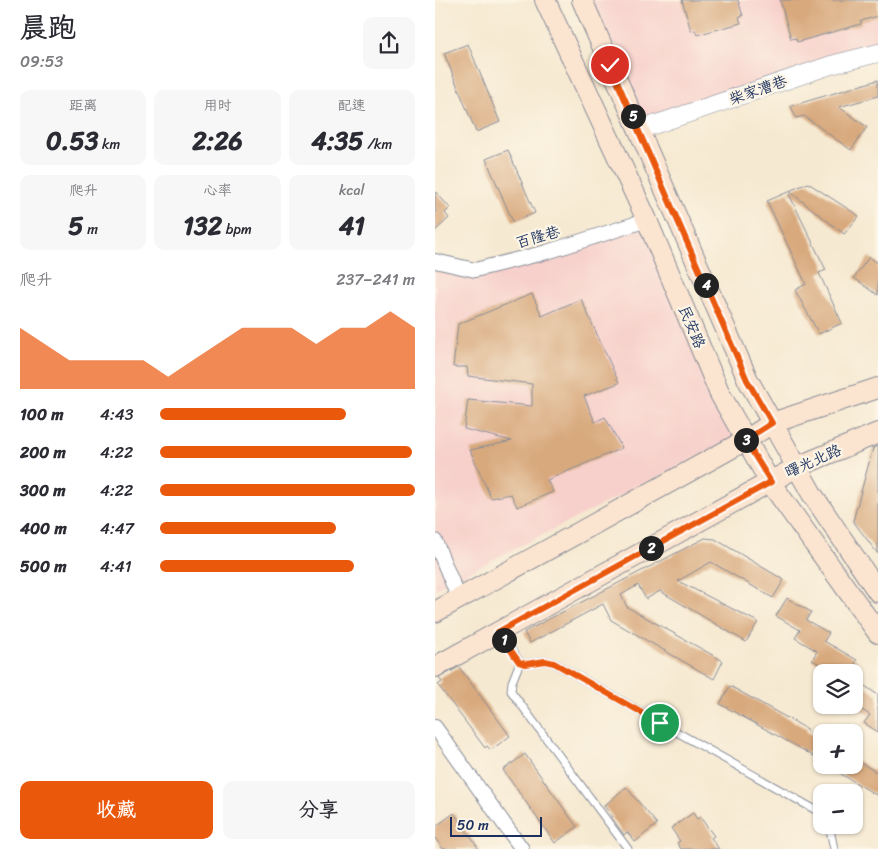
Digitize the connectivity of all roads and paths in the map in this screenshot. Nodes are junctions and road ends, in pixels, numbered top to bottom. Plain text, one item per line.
1 (545, 0) edge
2 (582, 0) edge
3 (878, 53) edge
4 (639, 130) junction
5 (647, 220) junction
6 (435, 261) edge
7 (878, 388) edge
8 (772, 423) junction
9 (878, 433) edge
10 (745, 440) junction
11 (797, 467) junction
12 (771, 482) junction
13 (435, 541) edge
14 (878, 592) edge
15 (459, 599) junction
16 (435, 612) edge
17 (498, 632) junction
18 (878, 633) edge
19 (519, 662) junction
20 (435, 667) edge
21 (435, 727) edge
22 (813, 809) edge
23 (831, 834) edge
24 (522, 849) edge
25 (628, 849) edge
26 (834, 849) edge

1 - 5 main road, 民安路
2 - 4 main road, 民安路
3 - 4 street, 柴家漕巷
4 - 8 main road, 民安路
5 - 6 street, 百隆巷
5 - 10 main road, 民安路
7 - 8 main road
8 - 10 main road
8 - 11 main road, 民安路
9 - 11 main road, 曙光北路
10 - 12 main road, 民安路
10 - 15 main road
11 - 12 main road, 曙光北路
11 - 14 main road, 民安路
12 - 17 main road, 曙光北路
12 - 18 main road, 民安路
13 - 15 street
15 - 16 main road
17 - 19 lane
17 - 20 main road, 曙光北路
19 - 22 lane
19 - 25 lane
21 - 24 street
23 - 26 lane

